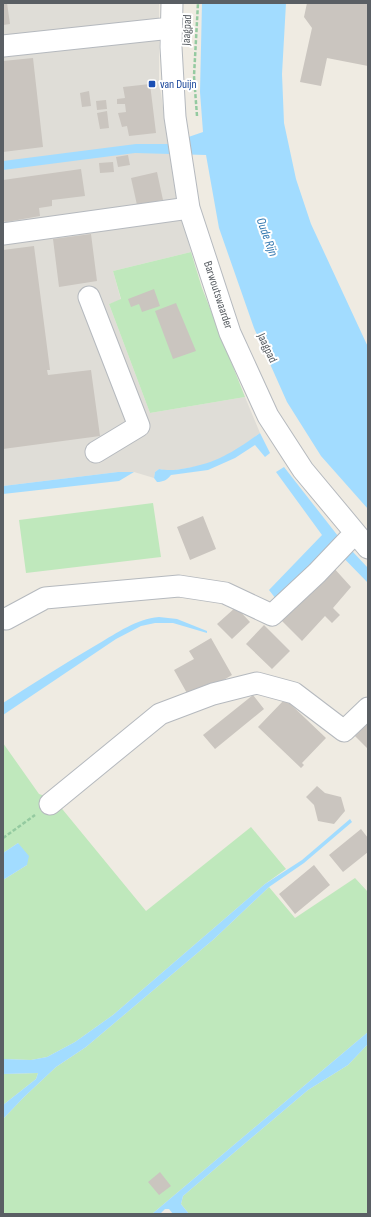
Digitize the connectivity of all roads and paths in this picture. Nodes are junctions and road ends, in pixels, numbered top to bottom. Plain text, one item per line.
1 (172, 3) edge
2 (198, 3) edge
3 (171, 28) junction
4 (3, 46) edge
5 (197, 121) dead end
6 (189, 208) junction
7 (3, 234) edge
8 (89, 298) dead end
9 (96, 452) dead end
10 (351, 544) edge
11 (6, 619) dead end
12 (368, 708) edge
13 (50, 804) joint
14 (3, 838) edge

1 - 3 street, Barwoutswaarder
2 - 5 path, Jaagpad
3 - 4 street
3 - 6 street, Barwoutswaarder
6 - 7 street
6 - 10 street, Barwoutswaarder
8 - 9 street
10 - 11 street
12 - 13 street
13 - 14 path

